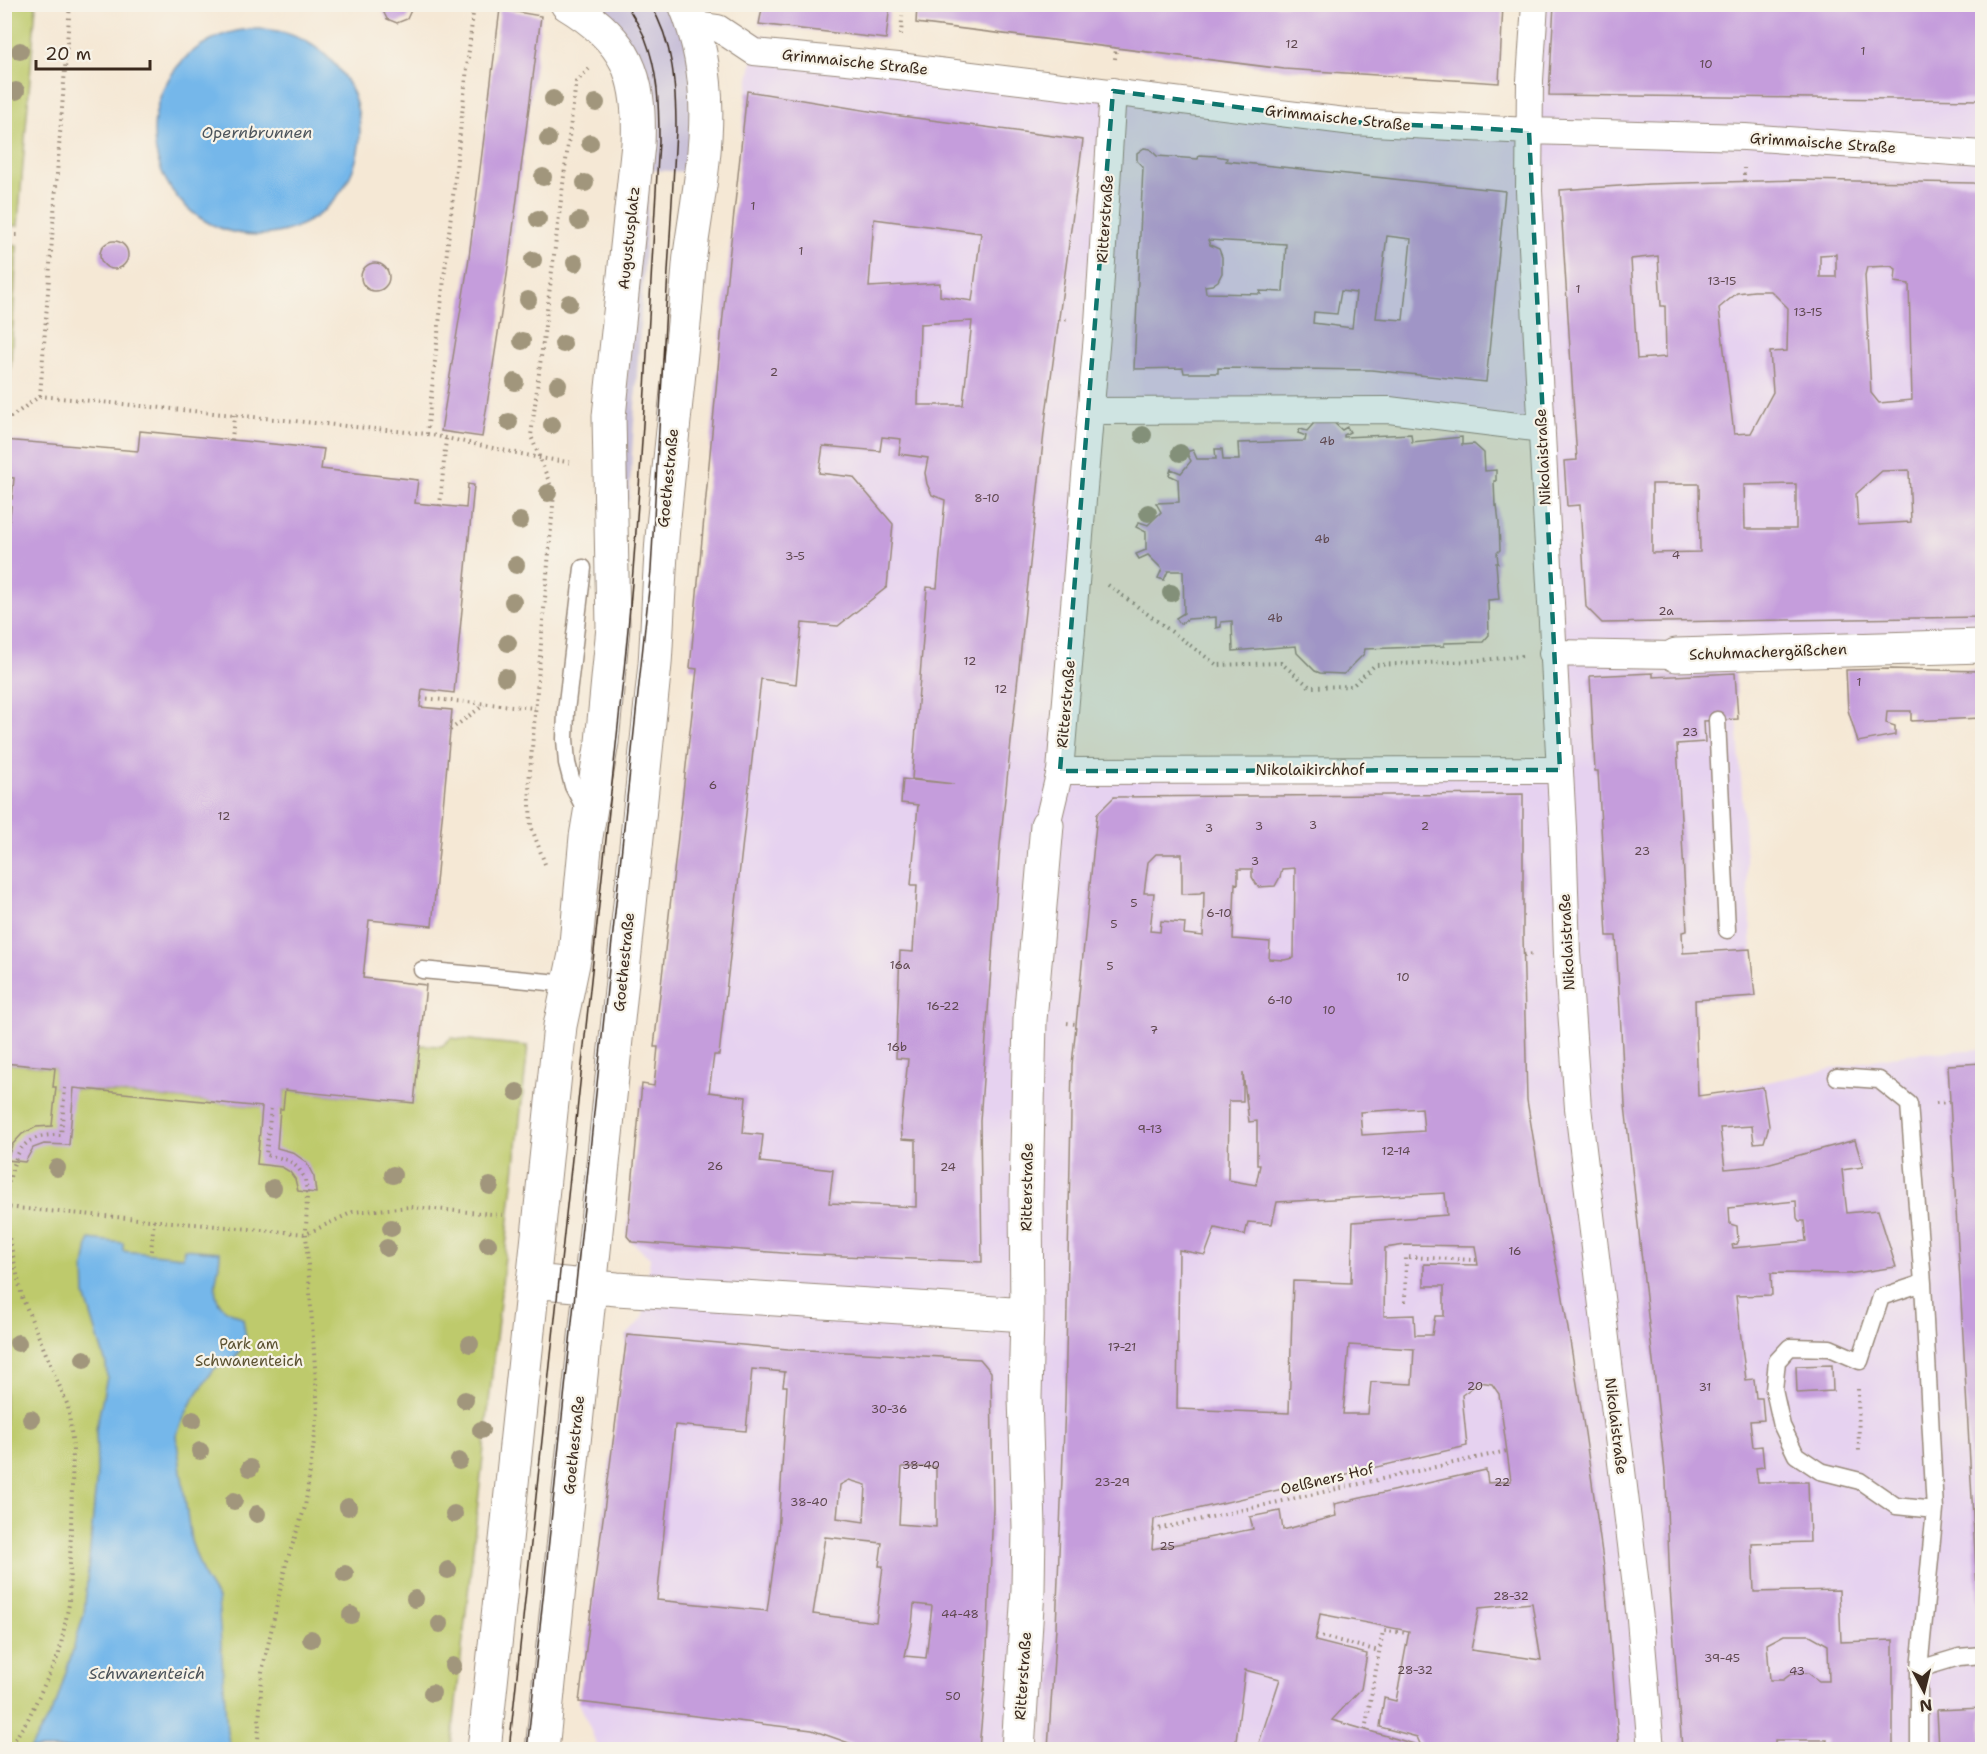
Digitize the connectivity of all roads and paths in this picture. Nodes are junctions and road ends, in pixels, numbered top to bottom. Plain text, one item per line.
1 (70, 4) edge
2 (474, 4) edge
3 (1536, 4) edge
4 (569, 5) edge
5 (694, 15) edge
6 (592, 66) dead end
7 (1113, 91) junction
8 (1529, 131) junction
9 (1983, 154) edge
10 (4, 234) edge
11 (18, 235) dead end
12 (40, 396) junction
13 (1091, 411) junction
14 (234, 415) junction
15 (4, 417) edge
16 (1542, 429) junction
17 (427, 434) junction
18 (446, 438) junction
19 (232, 440) dead end
20 (540, 458) junction
21 (574, 463) dead end
22 (554, 494) dead end
23 (440, 506) dead end
24 (1078, 563) junction
25 (583, 568) dead end
26 (1983, 646) edge
27 (1552, 653) junction
28 (1676, 655) joint
29 (421, 698) dead end
30 (485, 705) junction
31 (535, 708) dead end
32 (1716, 720) dead end
33 (450, 730) dead end
34 (1560, 770) junction
35 (1060, 771) junction
36 (589, 817) junction
37 (1047, 825) joint
38 (1727, 930) dead end
39 (422, 970) dead end
40 (569, 984) junction
41 (1837, 1077) dead end
42 (65, 1088) dead end
43 (271, 1108) dead end
44 (4, 1200) edge
45 (4, 1207) edge
46 (4, 1215) edge
47 (505, 1216) dead end
48 (154, 1220) junction
49 (306, 1234) junction
50 (151, 1251) dead end
51 (1477, 1260) dead end
52 (533, 1281) junction
53 (1923, 1283) junction
54 (590, 1287) junction
55 (1405, 1302) dead end
56 (1027, 1316) junction
57 (1860, 1361) junction
58 (1506, 1450) dead end
59 (1860, 1481) junction
60 (1935, 1510) junction
61 (1153, 1530) dead end
62 (1409, 1633) dead end
63 (1316, 1635) dead end
64 (1379, 1651) junction
65 (1983, 1655) edge
66 (1919, 1669) junction
67 (1365, 1730) dead end
68 (8, 1749) edge
69 (260, 1749) edge
70 (488, 1749) edge
71 (542, 1749) edge
72 (1018, 1749) edge
73 (1651, 1749) edge
74 (1919, 1749) edge

1 - 12 path
2 - 17 path
3 - 8 street, Nikolaistraße
4 - 36 street, Augustusplatz
5 - 7 street, Grimmaische Straße
5 - 54 street, Goethestraße
6 - 20 path
7 - 8 street, Grimmaische Straße
7 - 13 street, Ritterstraße
8 - 9 street, Grimmaische Straße
8 - 16 street, Nikolaistraße
10 - 11 path
12 - 14 path
12 - 15 path
13 - 16 street
13 - 24 street, Ritterstraße
14 - 17 path
14 - 19 path
16 - 27 street, Nikolaistraße
17 - 18 path
18 - 20 path
18 - 23 path
20 - 21 path
20 - 22 path
24 - 27 path
24 - 35 street, Ritterstraße
25 - 36 lane
26 - 28 street, Schuhmachergäßchen
27 - 28 street, Schuhmachergäßchen
27 - 34 street, Nikolaistraße
29 - 30 path
30 - 31 path
30 - 33 path
32 - 38 lane
34 - 35 street, Nikolaikirchhof
34 - 73 street, Nikolaistraße
35 - 37 street, Ritterstraße
36 - 40 street
37 - 56 street, Ritterstraße
39 - 40 lane
40 - 52 street
41 - 53 lane
42 - 44 path
43 - 49 path
45 - 48 path
46 - 68 path
47 - 49 path
48 - 49 path
48 - 50 path
49 - 69 path
51 - 55 path
52 - 54 street
52 - 70 street
53 - 57 lane
53 - 60 lane
54 - 56 street
54 - 71 street, Goethestraße
56 - 72 street, Ritterstraße
57 - 59 path
57 - 59 lane
58 - 61 path, Oelßners Hof
59 - 60 lane
60 - 66 lane
62 - 64 path
63 - 64 path
64 - 67 path
65 - 66 lane
66 - 74 lane

